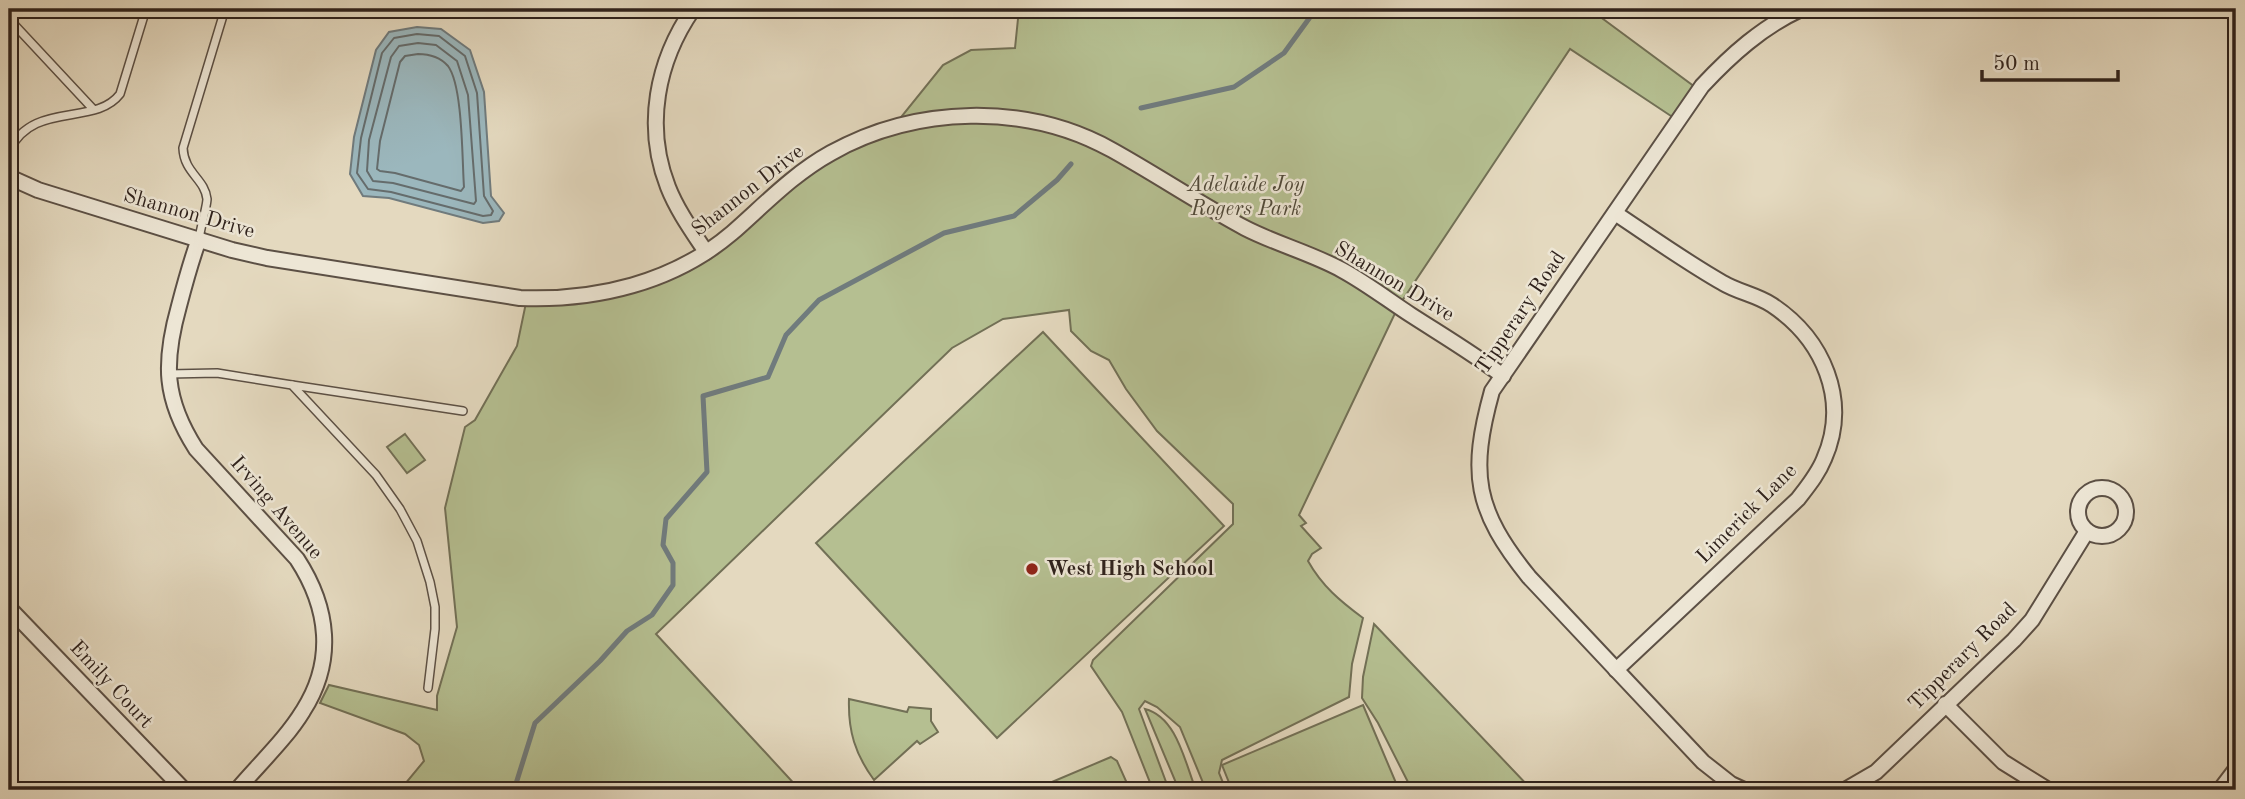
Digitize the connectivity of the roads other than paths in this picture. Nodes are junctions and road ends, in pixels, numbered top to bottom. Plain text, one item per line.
1 (146, 9) edge
2 (225, 9) edge
3 (693, 9) edge
4 (1801, 9) edge
5 (9, 19) edge
6 (93, 109) junction
7 (9, 151) edge
8 (9, 177) edge
9 (1615, 213) junction
10 (199, 239) junction
11 (706, 252) junction
12 (168, 374) junction
13 (1503, 376) junction
14 (292, 385) junction
15 (463, 411) dead end
16 (2087, 531) dead end
17 (9, 608) edge
18 (1616, 670) junction
19 (428, 688) dead end
20 (1945, 704) junction
21 (2236, 769) edge
22 (184, 790) edge
23 (237, 790) edge
24 (1744, 790) edge
25 (1845, 790) edge
26 (2048, 790) edge
27 (2220, 790) edge

1 - 6 lane
2 - 10 lane
3 - 11 street
4 - 9 street, Tipperary Road
5 - 6 lane
6 - 7 lane
8 - 10 street, Shannon Drive
9 - 13 street, Tipperary Road
9 - 18 street, Limerick Lane
10 - 11 street, Shannon Drive
10 - 12 street, Irving Avenue
11 - 13 street, Shannon Drive
12 - 14 lane
12 - 23 street, Irving Avenue
13 - 18 street, Tipperary Road
14 - 15 lane
14 - 19 lane
16 - 20 street, Tipperary Road
17 - 22 street, Emily Court
18 - 24 street, Tipperary Road
20 - 25 street, Tipperary Road
20 - 26 street
21 - 27 street

